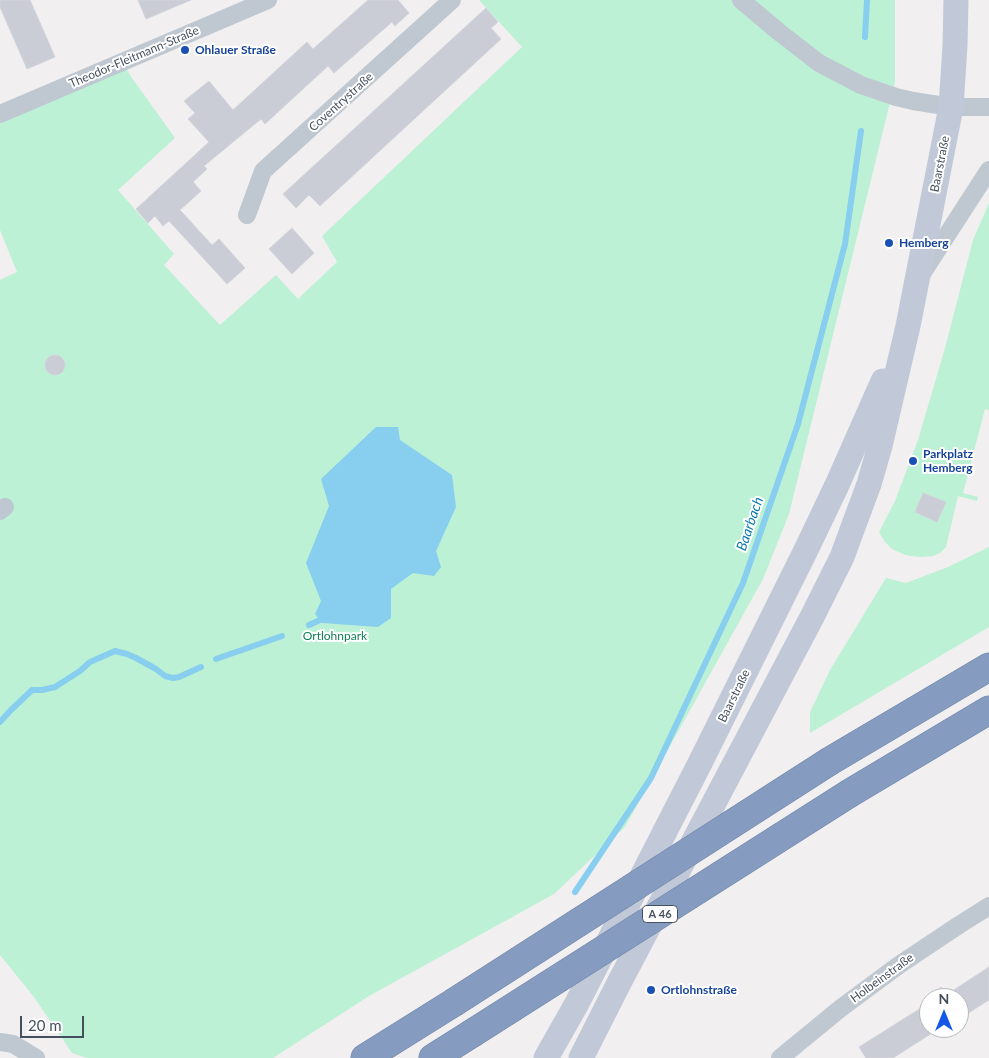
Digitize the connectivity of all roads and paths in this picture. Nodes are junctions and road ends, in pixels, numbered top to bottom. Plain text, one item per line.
1 (268, 0) edge
2 (452, 0) edge
3 (741, 0) edge
4 (956, 0) edge
5 (951, 107) junction
6 (989, 107) edge
7 (0, 114) edge
8 (989, 170) edge
9 (247, 215) dead end
10 (916, 283) junction
11 (908, 326) junction
12 (989, 667) edge
13 (989, 710) edge
14 (989, 906) edge
15 (0, 1042) edge
16 (36, 1058) edge
17 (365, 1058) edge
18 (433, 1058) edge
19 (546, 1058) edge
20 (581, 1058) edge
21 (780, 1058) edge

1 - 7 street, Theodor-Fleitmann-Straße
2 - 9 street, Coventrystraße
3 - 5 street
4 - 5 main road, Baarstraße
5 - 6 street
5 - 10 main road, Baarstraße
8 - 10 street
10 - 11 main road, Baarstraße
11 - 19 main road, Baarstraße
11 - 20 main road, Baarstraße
12 - 17 highway, bridge
13 - 18 highway, A 46, bridge
14 - 21 street, Holbeinstraße
15 - 16 street

